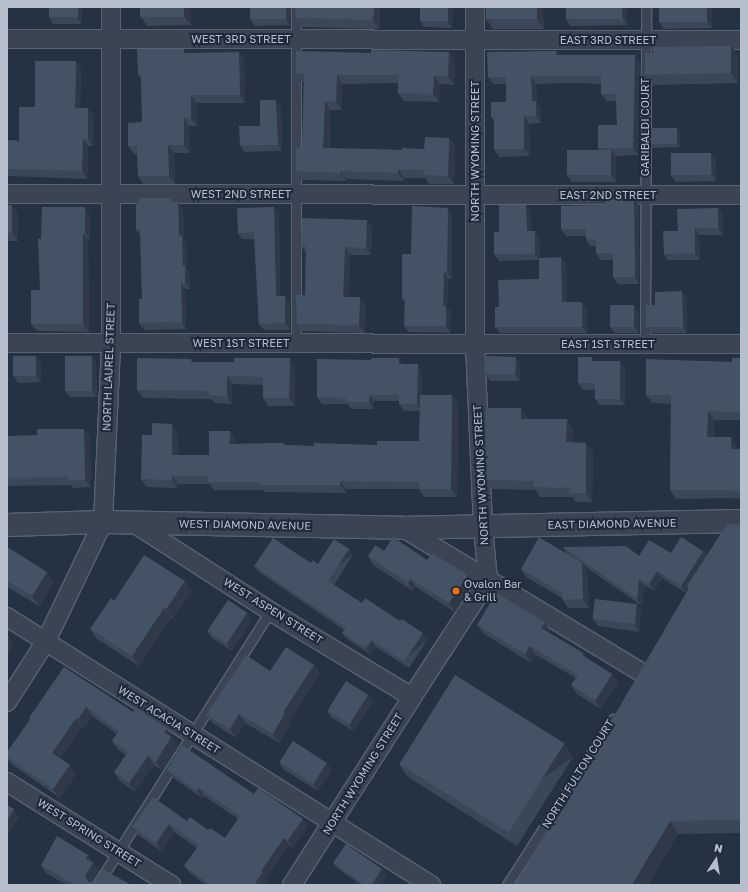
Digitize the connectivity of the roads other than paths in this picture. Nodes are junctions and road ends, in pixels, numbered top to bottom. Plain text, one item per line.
1 (111, 7) edge
2 (296, 7) edge
3 (475, 7) edge
4 (646, 7) edge
5 (7, 39) edge
6 (111, 39) junction
7 (296, 39) junction
8 (475, 40) junction
9 (646, 40) junction
10 (741, 40) edge
11 (7, 194) edge
12 (111, 194) junction
13 (296, 195) junction
14 (475, 195) junction
15 (645, 195) junction
16 (741, 195) edge
17 (7, 343) edge
18 (111, 343) junction
19 (296, 344) junction
20 (475, 344) junction
21 (645, 344) junction
22 (741, 344) edge
23 (103, 522) junction
24 (135, 524) junction
25 (738, 524) edge
26 (7, 525) edge
27 (483, 527) junction
28 (403, 528) junction
29 (488, 580) junction
30 (270, 611) junction
31 (7, 617) edge
32 (46, 641) junction
33 (642, 673) edge
34 (412, 696) junction
35 (7, 702) edge
36 (616, 713) edge
37 (192, 734) junction
38 (7, 782) edge
39 (332, 822) junction
40 (118, 852) junction
41 (96, 885) edge
42 (171, 885) edge
43 (292, 885) edge
44 (432, 885) edge
45 (507, 885) edge

1 - 6 street, NORTH LAUREL STREET
2 - 7 lane
3 - 8 street, NORTH WYOMING STREET
4 - 9 lane, GARIBALDI COURT
5 - 6 street, WEST 3RD STREET
6 - 7 street, WEST 3RD STREET
6 - 12 street, NORTH LAUREL STREET
7 - 8 street, WEST 3RD STREET
7 - 13 lane
8 - 9 street, EAST 3RD STREET
8 - 14 street, NORTH WYOMING STREET
9 - 10 street, EAST 3RD STREET
9 - 15 lane, GARIBALDI COURT
11 - 12 street, WEST 2ND STREET
12 - 13 street, WEST 2ND STREET
12 - 18 street, NORTH LAUREL STREET
13 - 14 street, WEST 2ND STREET
13 - 19 lane
14 - 15 street, EAST 2ND STREET
14 - 20 street, NORTH WYOMING STREET
15 - 16 street, EAST 2ND STREET
15 - 21 lane, GARIBALDI COURT
17 - 18 street, WEST 1ST STREET
18 - 19 street, WEST 1ST STREET
18 - 23 street, NORTH LAUREL STREET
19 - 20 street, WEST 1ST STREET
20 - 21 street, EAST 1ST STREET
20 - 27 street, NORTH WYOMING STREET
21 - 22 street, EAST 1ST STREET
23 - 24 street, WEST DIAMOND AVENUE
23 - 26 street, WEST DIAMOND AVENUE
23 - 32 street, NORTH LAUREL STREET
24 - 28 street, WEST DIAMOND AVENUE
24 - 30 street, WEST ASPEN STREET
25 - 27 street, EAST DIAMOND AVENUE
27 - 28 street, WEST DIAMOND AVENUE
27 - 29 street, NORTH WYOMING STREET
28 - 29 street
29 - 33 street
29 - 34 street, NORTH WYOMING STREET
30 - 34 street, WEST ASPEN STREET
30 - 37 lane
31 - 32 street, WEST ACACIA STREET
32 - 35 street, NORTH LAUREL STREET
32 - 37 street, WEST ACACIA STREET
34 - 39 street, NORTH WYOMING STREET
36 - 45 lane, NORTH FULTON COURT
37 - 39 street, WEST ACACIA STREET
37 - 40 lane
38 - 40 street, WEST SPRING STREET
39 - 43 street, NORTH WYOMING STREET
39 - 44 street, WEST ACACIA STREET
40 - 41 lane
40 - 42 street, WEST SPRING STREET

